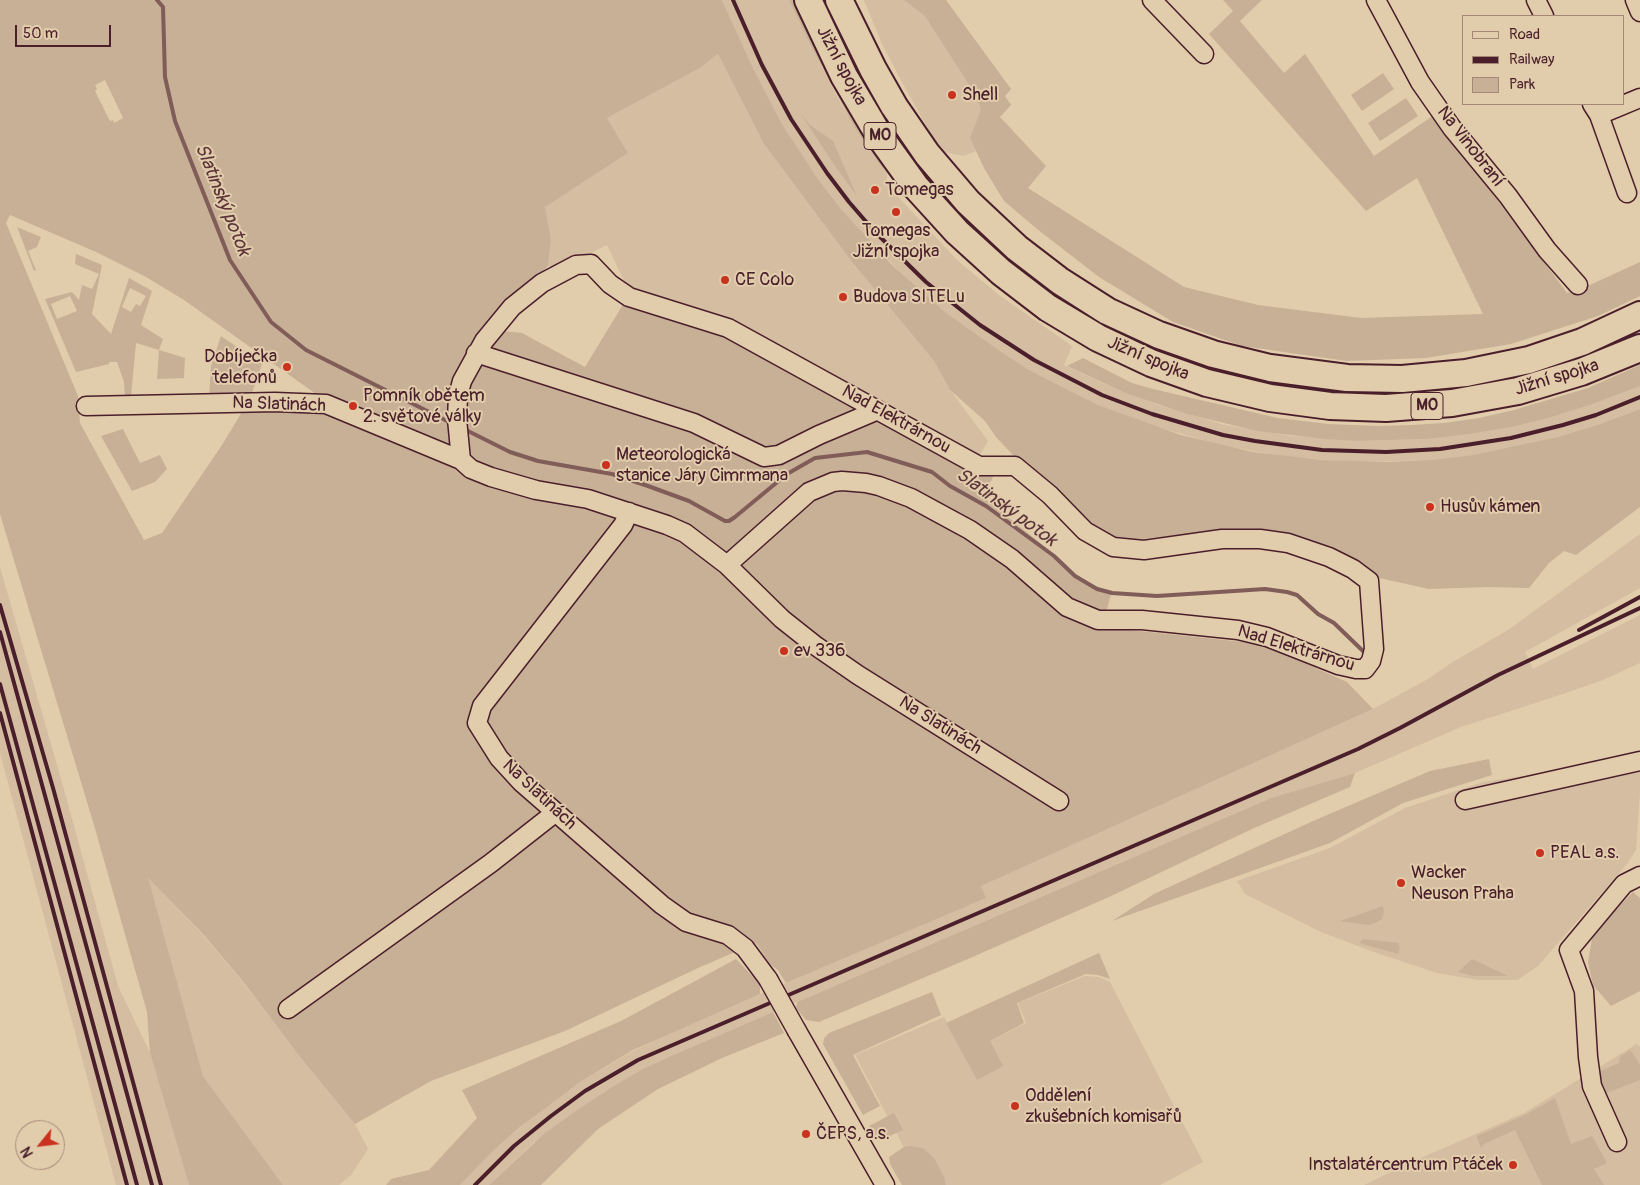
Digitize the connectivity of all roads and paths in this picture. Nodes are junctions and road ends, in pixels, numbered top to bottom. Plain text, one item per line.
1 (808, 0) edge
2 (839, 0) edge
3 (1152, 0) edge
4 (1376, 0) edge
5 (1536, 0) edge
6 (1635, 0) edge
7 (1640, 12) edge
8 (1544, 15) edge
9 (1204, 54) dead end
10 (1640, 98) edge
11 (1625, 102) edge
12 (1614, 105) edge
13 (1596, 110) edge
14 (1627, 193) dead end
15 (1578, 285) dead end
16 (1640, 315) edge
17 (1640, 348) edge
18 (476, 353) junction
19 (86, 406) dead end
20 (878, 410) junction
21 (461, 460) junction
22 (629, 512) junction
23 (727, 566) junction
24 (1640, 761) edge
25 (1465, 800) dead end
26 (1059, 801) dead end
27 (556, 812) junction
28 (1640, 876) edge
29 (288, 1009) dead end
30 (1617, 1142) dead end
31 (885, 1185) edge

1 - 17 highway, Jižní spojka / MO
2 - 16 highway, Jižní spojka / MO
3 - 9 street
4 - 15 street, Na Vinobraní
5 - 8 street
6 - 7 street
10 - 11 street
12 - 13 street
13 - 14 street
18 - 20 street
18 - 20 street, Nad Elektrárnou
18 - 21 street
19 - 21 street, Na Slatinách
20 - 23 street, Nad Elektrárnou
21 - 22 street, Na Slatinách
22 - 23 street, Na Slatinách
22 - 27 street, Na Slatinách
23 - 26 street, Na Slatinách
24 - 25 street
27 - 29 street
27 - 31 street, Na Slatinách, bridge
28 - 30 street

